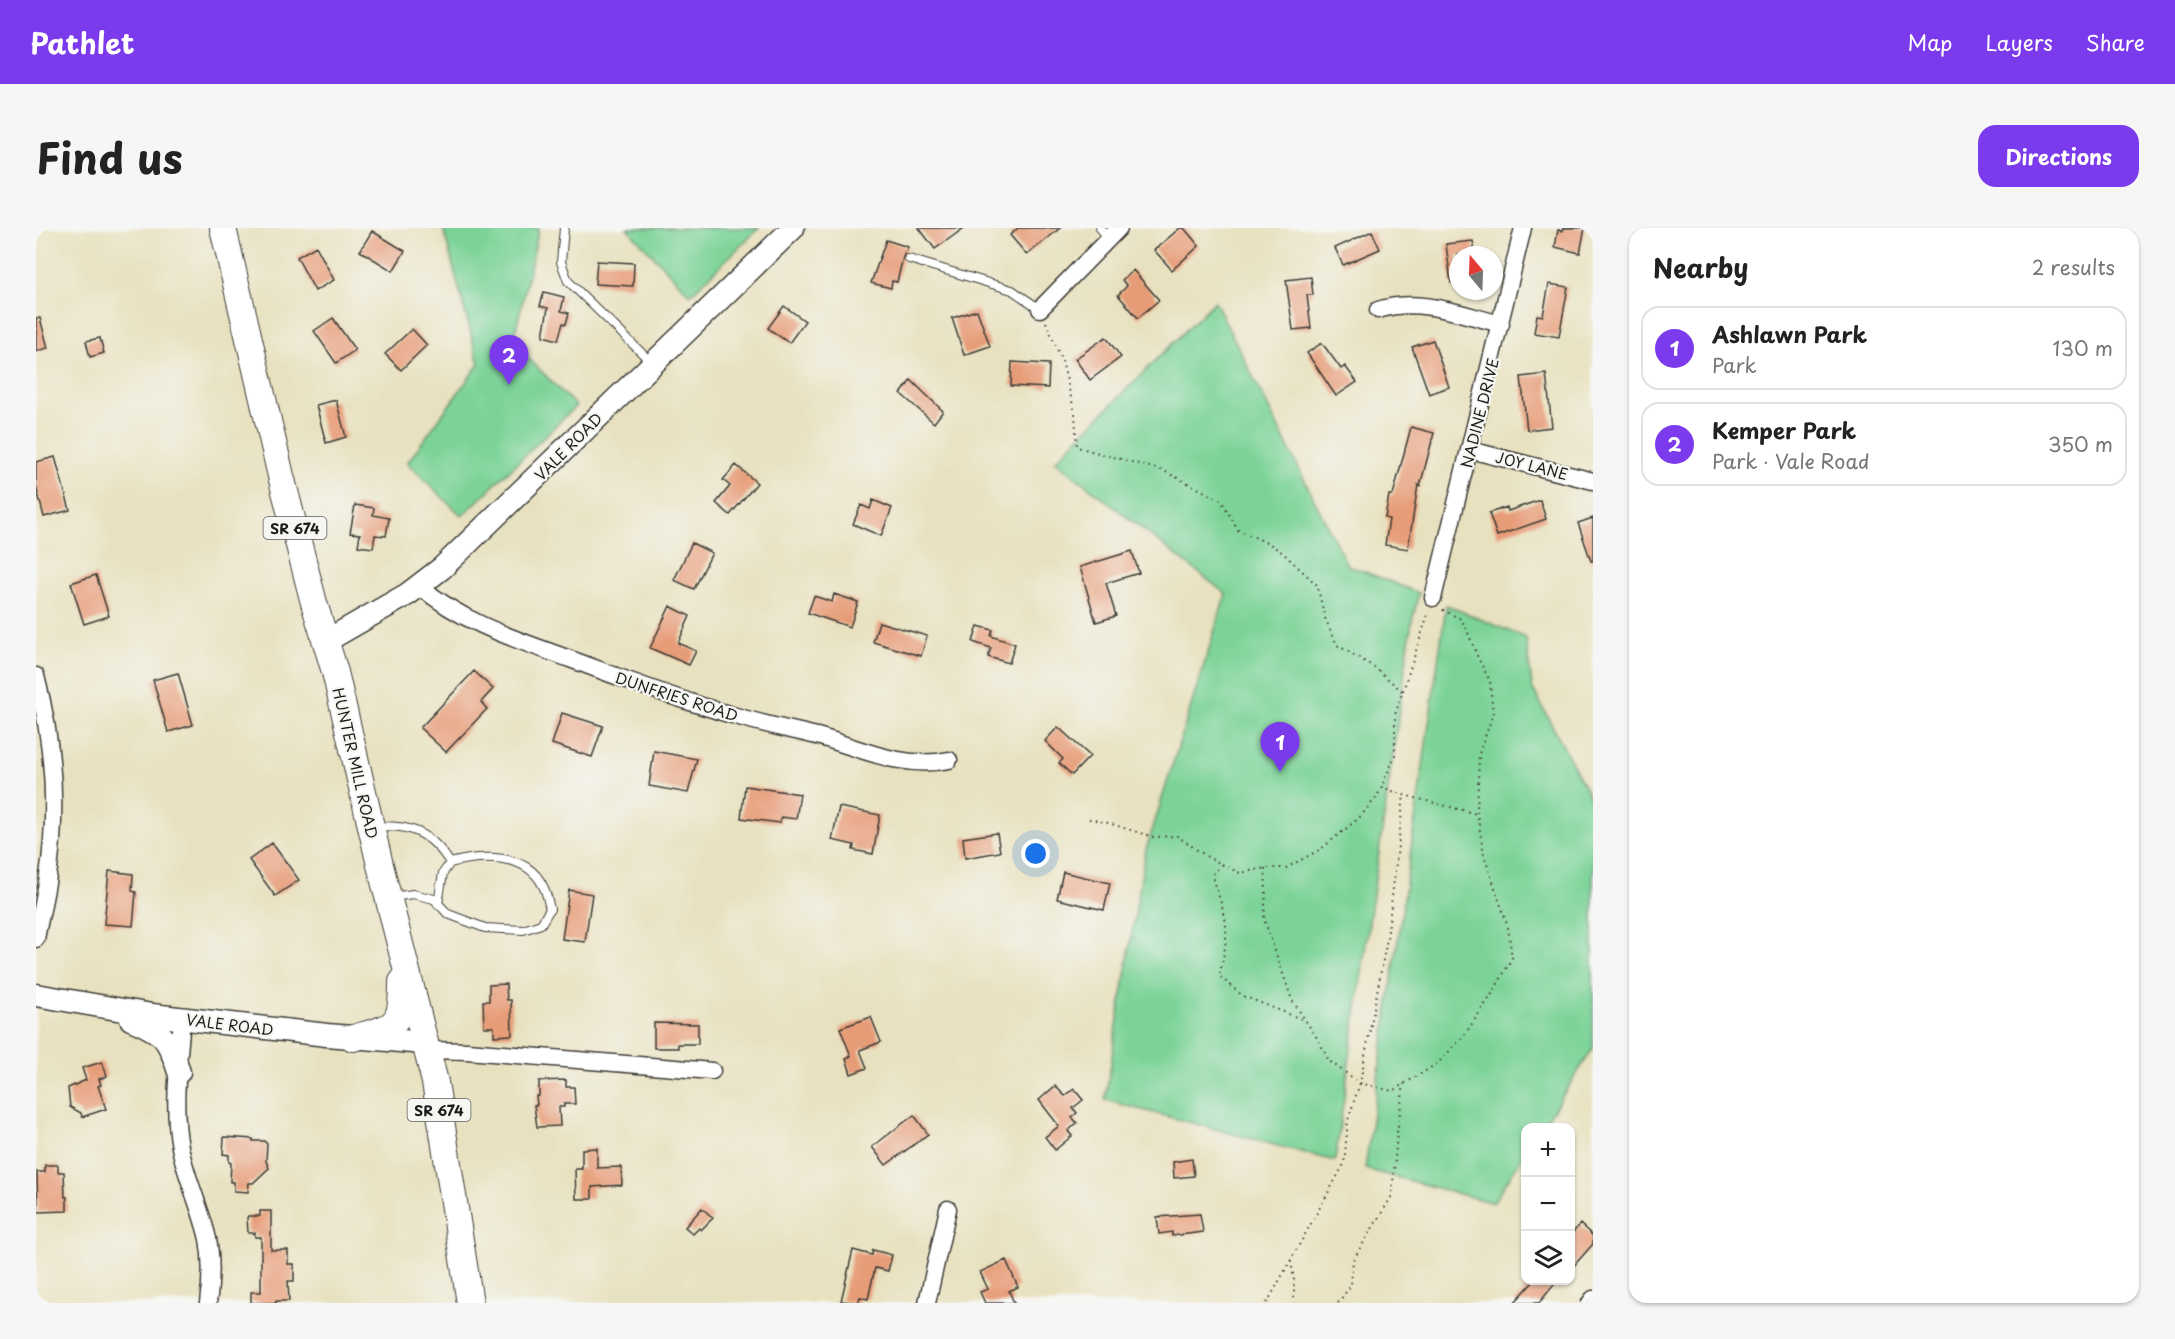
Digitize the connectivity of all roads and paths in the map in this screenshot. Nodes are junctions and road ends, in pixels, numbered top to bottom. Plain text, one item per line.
1 (223, 228) edge
2 (564, 228) edge
3 (793, 228) edge
4 (1523, 228) edge
5 (1109, 231) edge
6 (909, 259) dead end
7 (1040, 309) junction
8 (1378, 310) dead end
9 (1501, 324) junction
10 (652, 363) junction
11 (1470, 450) junction
12 (1593, 481) edge
13 (420, 586) junction
14 (1432, 601) junction
15 (326, 641) junction
16 (36, 676) edge
17 (1402, 691) junction
18 (40, 719) edge
19 (949, 760) dead end
20 (1381, 787) junction
21 (1404, 795) junction
22 (1477, 814) junction
23 (1089, 819) dead end
24 (372, 827) junction
25 (450, 863) junction
26 (1222, 864) junction
27 (1265, 868) junction
28 (388, 897) junction
29 (438, 904) junction
30 (36, 939) edge
31 (402, 951) junction
32 (36, 995) edge
33 (108, 1008) junction
34 (182, 1018) junction
35 (1304, 1020) junction
36 (353, 1038) junction
37 (426, 1047) junction
38 (712, 1071) dead end
39 (179, 1072) junction
40 (1360, 1083) junction
41 (1404, 1084) junction
42 (948, 1209) dead end
43 (1291, 1261) junction
44 (1593, 1299) edge
45 (208, 1303) edge
46 (470, 1303) edge
47 (927, 1303) edge
48 (1267, 1303) edge
49 (1294, 1303) edge
50 (1338, 1303) edge
51 (1590, 1303) edge

1 - 15 main road, HUNTER MILL ROAD / SR 674
2 - 10 lane
3 - 10 main road, VALE ROAD
4 - 9 street, NADINE DRIVE
5 - 7 street
6 - 7 lane
7 - 17 path
8 - 9 street
9 - 11 street, NADINE DRIVE
10 - 13 main road, VALE ROAD
11 - 12 street, JOY LANE
11 - 14 street, NADINE DRIVE
13 - 15 main road, VALE ROAD
13 - 19 street, DUNFRIES ROAD
14 - 17 path
14 - 22 path
15 - 24 main road, HUNTER MILL ROAD / SR 674
16 - 18 street
17 - 20 path
18 - 30 street
20 - 21 path
20 - 27 path
21 - 22 path
21 - 40 path
22 - 41 path
23 - 26 path
24 - 25 lane
24 - 28 main road, HUNTER MILL ROAD / SR 674
25 - 29 lane
25 - 29 lane
26 - 27 path
26 - 35 path
27 - 35 path
28 - 29 lane
28 - 31 main road, HUNTER MILL ROAD / SR 674
31 - 36 main road
31 - 37 main road, HUNTER MILL ROAD / SR 674
32 - 33 main road, VALE ROAD
33 - 34 main road, VALE ROAD
33 - 39 main road
34 - 36 main road, VALE ROAD
34 - 39 street
35 - 40 path
36 - 37 main road, VALE ROAD
37 - 38 street
37 - 46 main road, HUNTER MILL ROAD / SR 674
39 - 45 street
40 - 41 path
40 - 43 path
41 - 50 path
42 - 47 street
43 - 48 path
43 - 49 path
44 - 51 street

